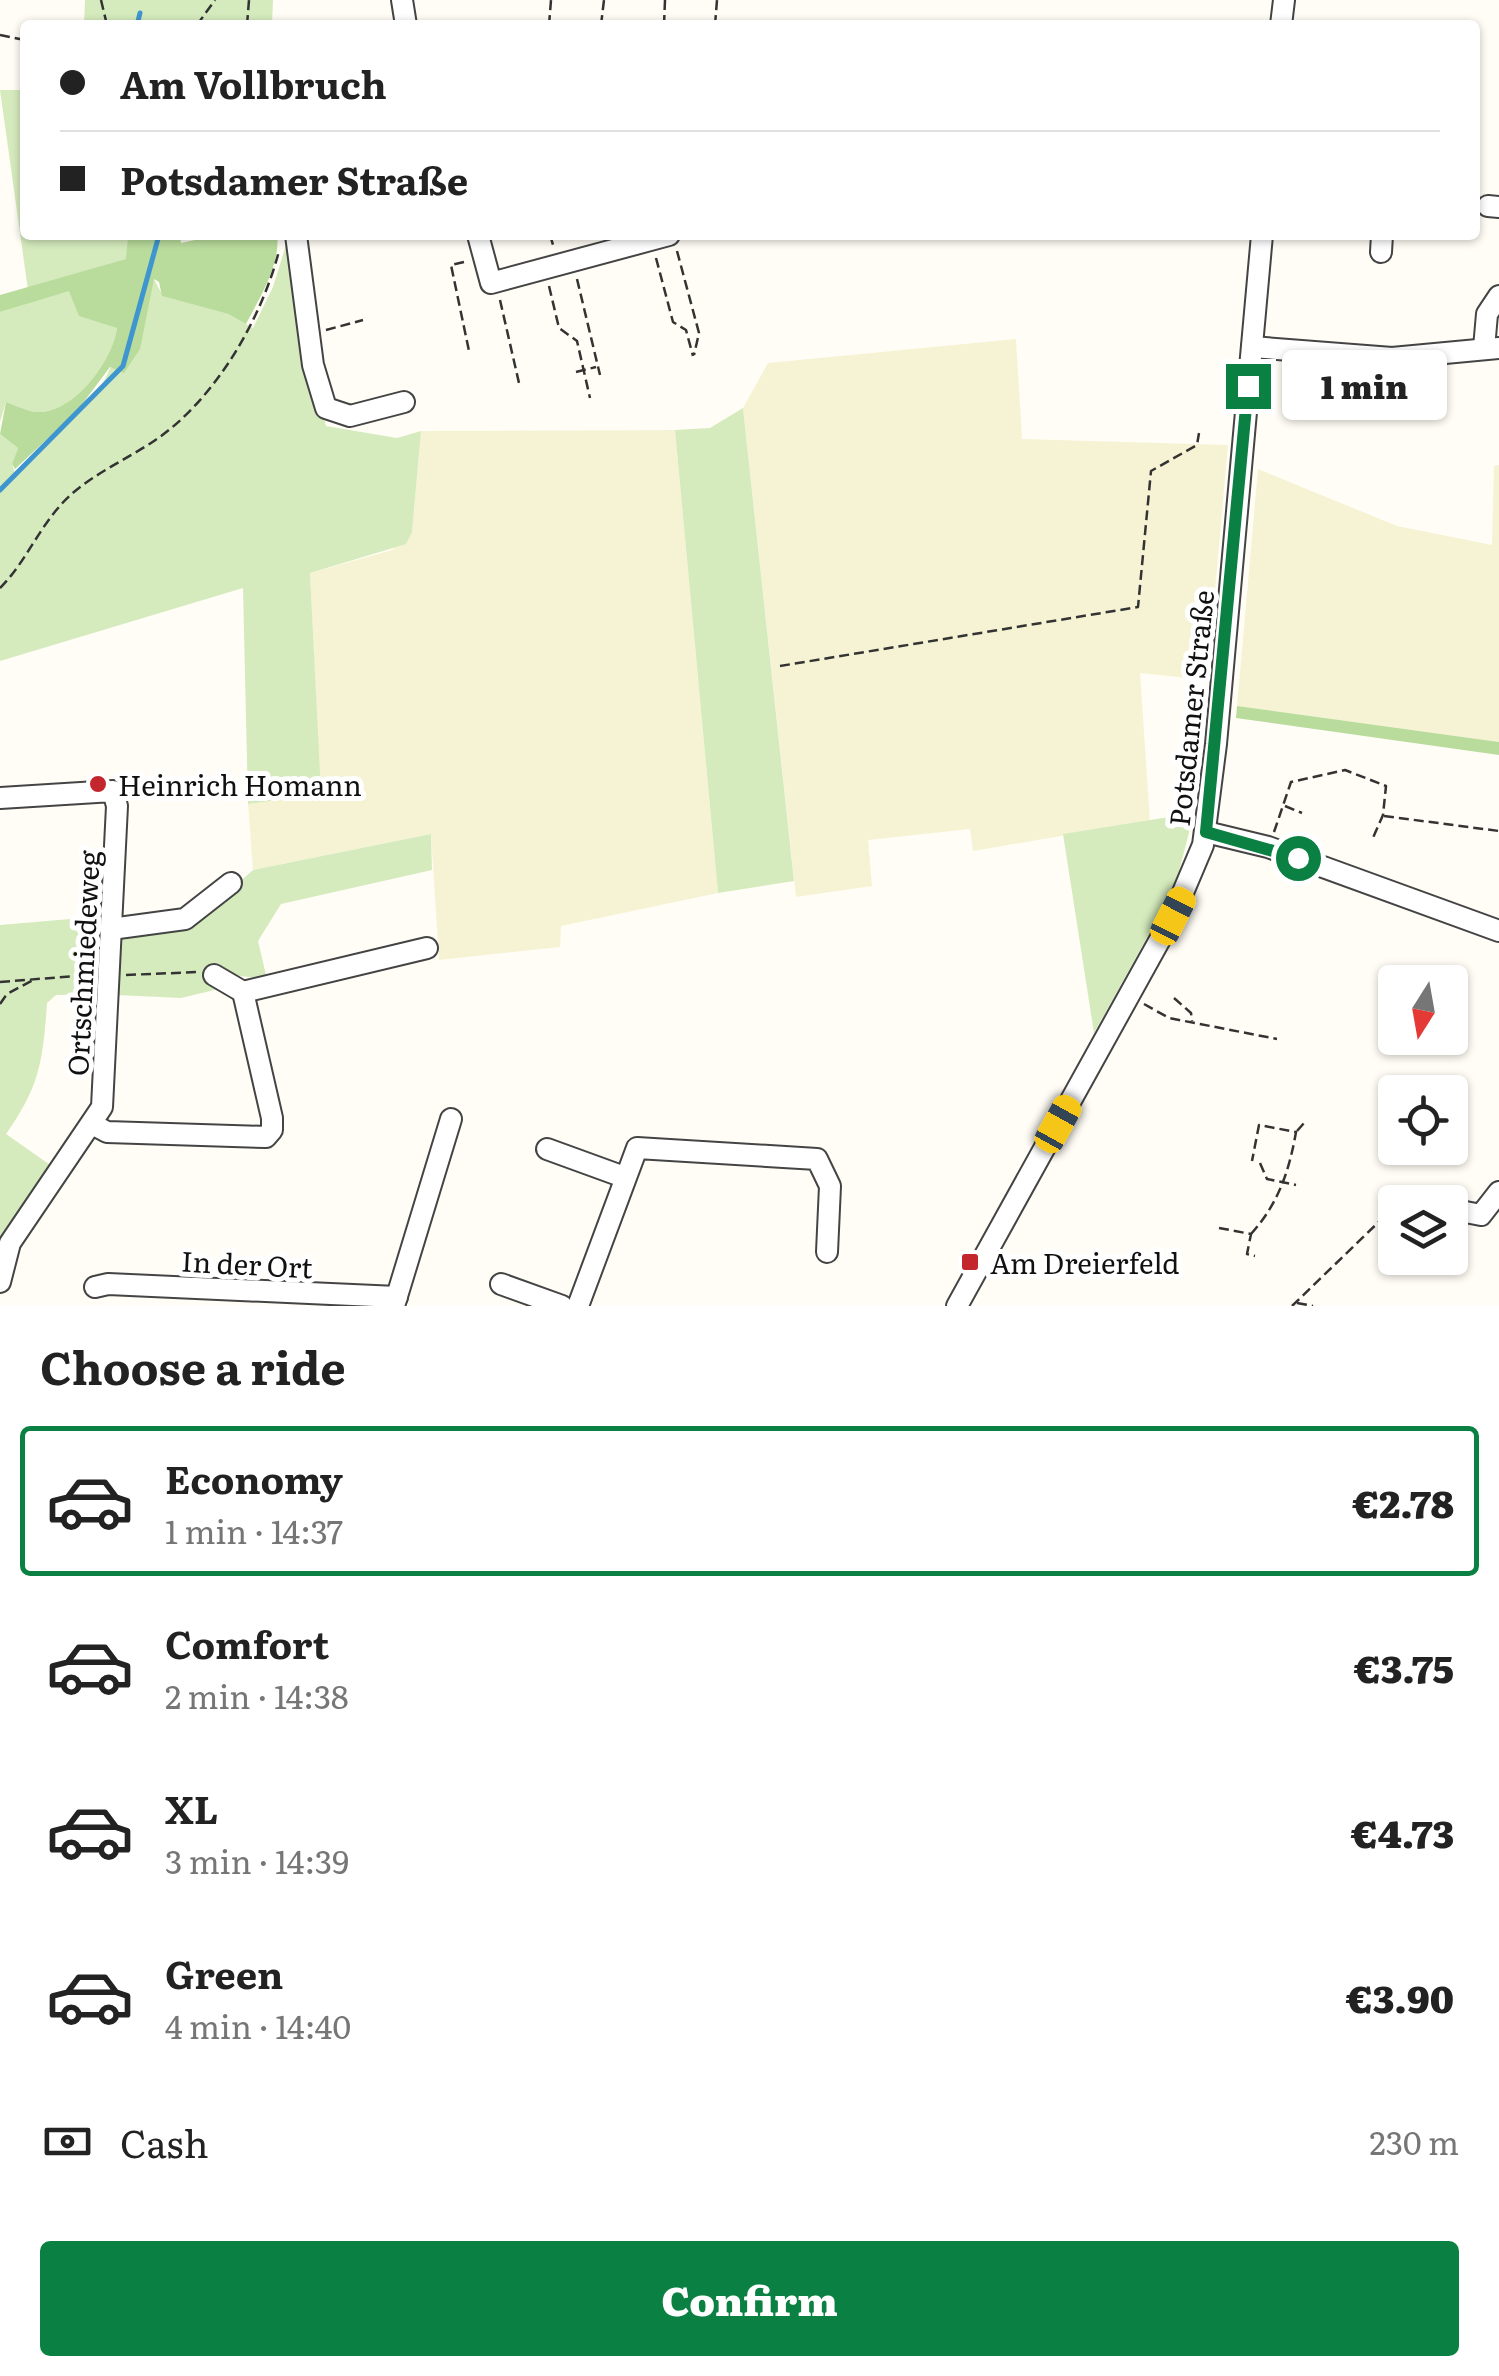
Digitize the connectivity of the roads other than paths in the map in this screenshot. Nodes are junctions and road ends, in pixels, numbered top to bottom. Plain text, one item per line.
1 (297, 240) edge
2 (479, 240) edge
3 (1262, 240) edge
4 (666, 242) edge
5 (1499, 296) edge
6 (1252, 347) junction
7 (1492, 348) edge
8 (404, 402) dead end
9 (0, 798) edge
10 (1206, 832) junction
11 (230, 883) dead end
12 (111, 929) junction
13 (1499, 931) edge
14 (427, 948) dead end
15 (214, 975) road end
16 (243, 992) junction
17 (450, 1119) dead end
18 (92, 1124) junction
19 (547, 1148) dead end
20 (624, 1177) junction
21 (1499, 1192) edge
22 (1468, 1212) edge
23 (828, 1252) dead end
24 (0, 1282) edge
25 (501, 1284) dead end
26 (95, 1287) dead end
27 (396, 1302) edge
28 (562, 1306) edge
29 (578, 1306) edge
30 (958, 1306) edge

1 - 8 street
2 - 4 street
3 - 6 street, Potsdamer Straße
5 - 7 street
6 - 7 street
6 - 10 street, Potsdamer Straße
9 - 12 street, Ortschmiedeweg
10 - 13 street
10 - 30 street, Potsdamer Straße
11 - 12 street
12 - 18 street, Ortschmiedeweg
14 - 16 street
15 - 16 street
16 - 18 street
17 - 27 street
18 - 24 street, Ortschmiedeweg
19 - 20 street
20 - 23 street
20 - 29 street
21 - 22 street
25 - 28 street
26 - 27 street, In der Ort

